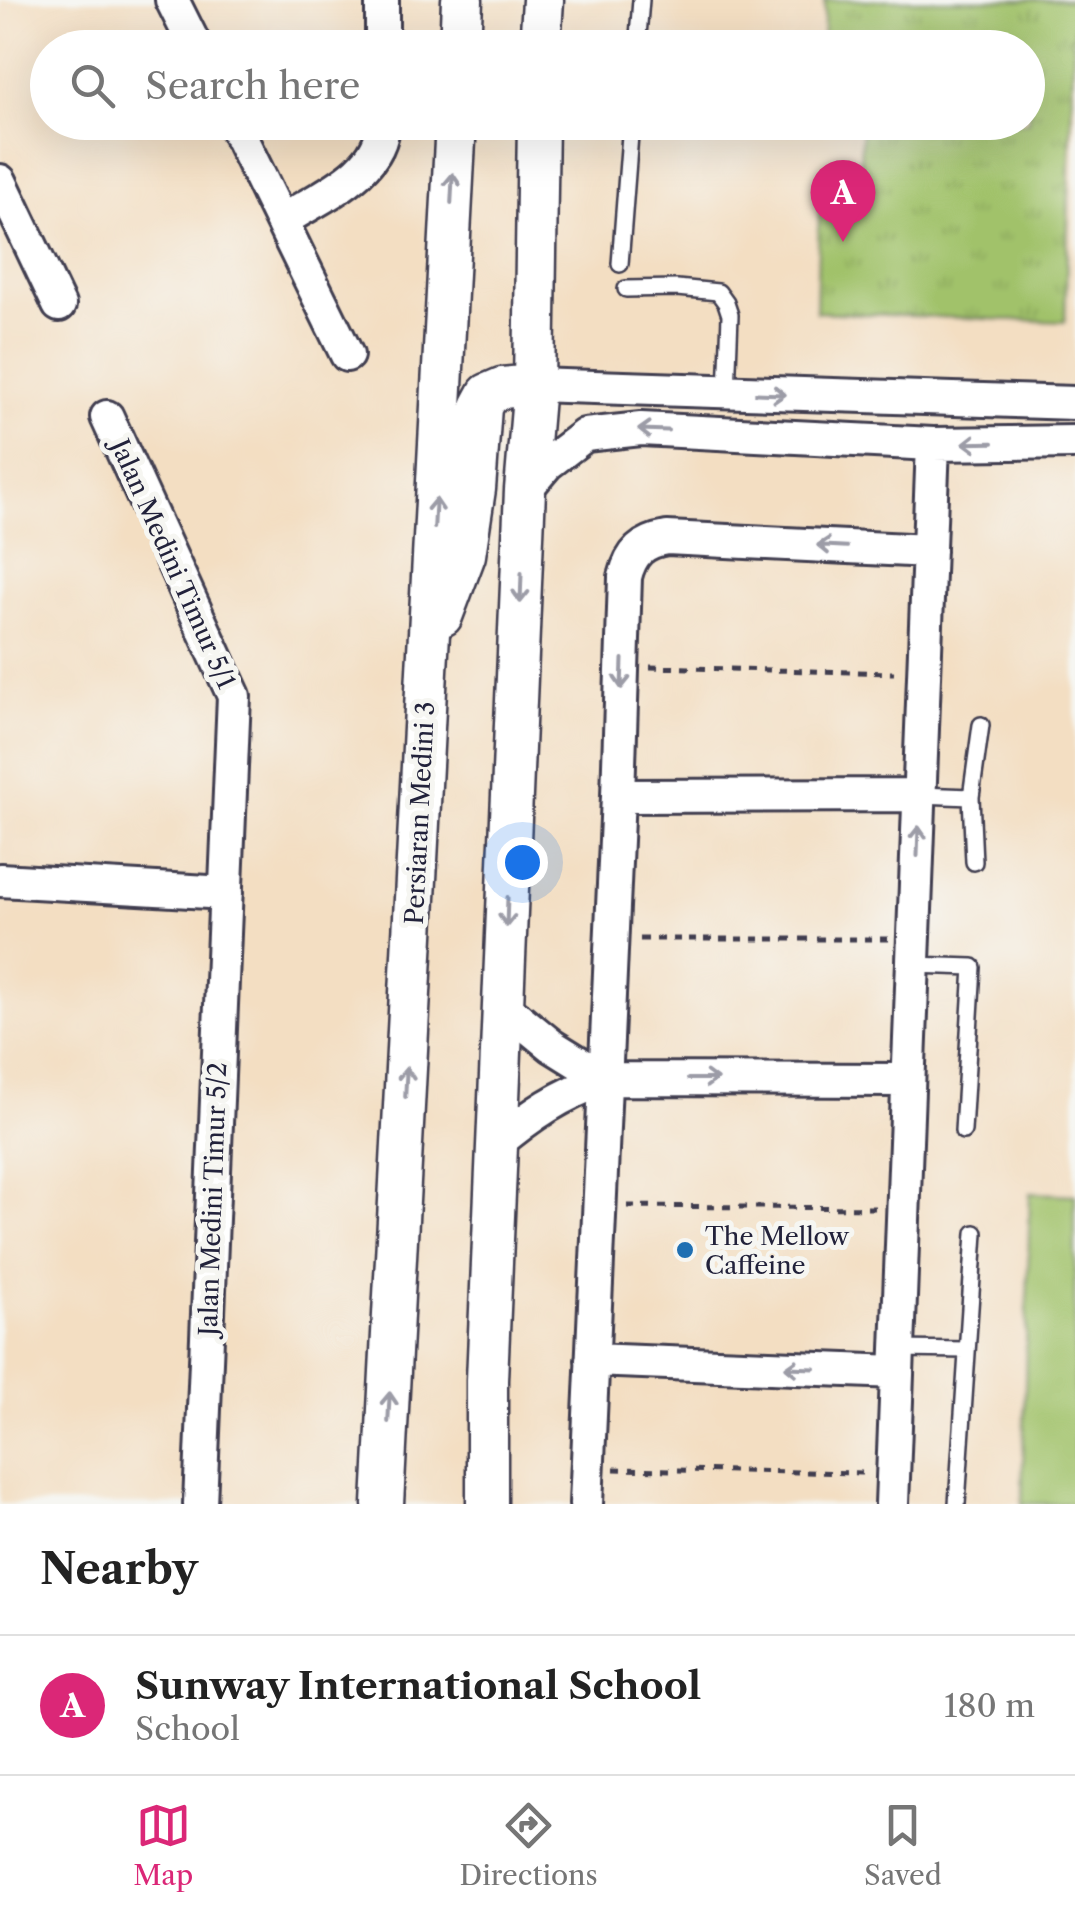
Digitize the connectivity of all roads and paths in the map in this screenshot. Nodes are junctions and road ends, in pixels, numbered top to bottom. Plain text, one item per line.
1 (172, 0) edge
2 (382, 0) edge
3 (462, 0) edge
4 (543, 0) edge
5 (642, 0) edge
6 (187, 30) edge
7 (382, 30) edge
8 (461, 30) edge
9 (541, 30) edge
10 (639, 30) edge
11 (242, 140) edge
12 (379, 140) edge
13 (455, 140) edge
14 (538, 140) edge
15 (629, 140) edge
16 (0, 181) edge
17 (282, 220) junction
18 (620, 264) dead end
19 (626, 289) dead end
20 (59, 305) dead end
21 (347, 355) dead end
22 (534, 385) junction
23 (727, 393) junction
24 (1075, 403) edge
25 (106, 417) dead end
26 (1075, 442) edge
27 (933, 444) junction
28 (525, 490) junction
29 (929, 552) junction
30 (428, 650) junction
31 (622, 666) junction
32 (924, 673) junction
33 (981, 725) dead end
34 (920, 795) junction
35 (618, 796) junction
36 (971, 797) junction
37 (974, 862) dead end
38 (0, 881) edge
39 (226, 893) junction
40 (612, 940) junction
41 (914, 952) junction
42 (503, 1006) junction
43 (605, 1079) junction
44 (908, 1080) junction
45 (964, 1132) dead end
46 (496, 1144) junction
47 (599, 1206) junction
48 (904, 1208) junction
49 (974, 1233) dead end
50 (966, 1350) junction
51 (592, 1360) junction
52 (898, 1360) junction
53 (586, 1468) junction
54 (893, 1489) edge
55 (200, 1504) edge
56 (384, 1504) edge
57 (487, 1504) edge
58 (586, 1504) edge
59 (957, 1504) edge

1 - 6 street
2 - 7 street
3 - 8 street
4 - 9 street
5 - 10 lane
11 - 17 street
12 - 17 street
30 -> 13 street, Persiaran Medini 3
14 - 22 street
15 - 18 lane
16 - 20 street
17 - 21 street
19 - 23 lane
22 - 23 street
22 - 28 street
22 - 30 street
23 -> 24 street
25 - 39 street, Jalan Medini Timur 5/1
26 -> 27 street
27 -> 28 street
27 - 29 street
28 -> 42 street
29 -> 31 street
29 - 32 street
56 -> 30 street, Persiaran Medini 3
31 - 32 path
31 -> 35 street
32 - 34 street
33 - 36 lane
34 - 35 street
34 - 36 lane
41 -> 34 street
35 - 40 street
36 - 37 lane
38 - 39 street
39 - 55 street, Jalan Medini Timur 5/2
40 - 41 path
40 - 43 street
41 - 44 street
41 - 45 lane
42 - 43 street
42 - 46 street
43 -> 44 street
43 - 46 street
43 - 47 street
44 - 48 street
46 - 57 street
47 - 48 path
47 - 51 street
48 - 52 street
49 - 50 lane
50 - 52 lane
50 - 59 lane
52 -> 51 street
51 - 53 street
52 - 54 street
53 - 54 path
53 - 58 street

